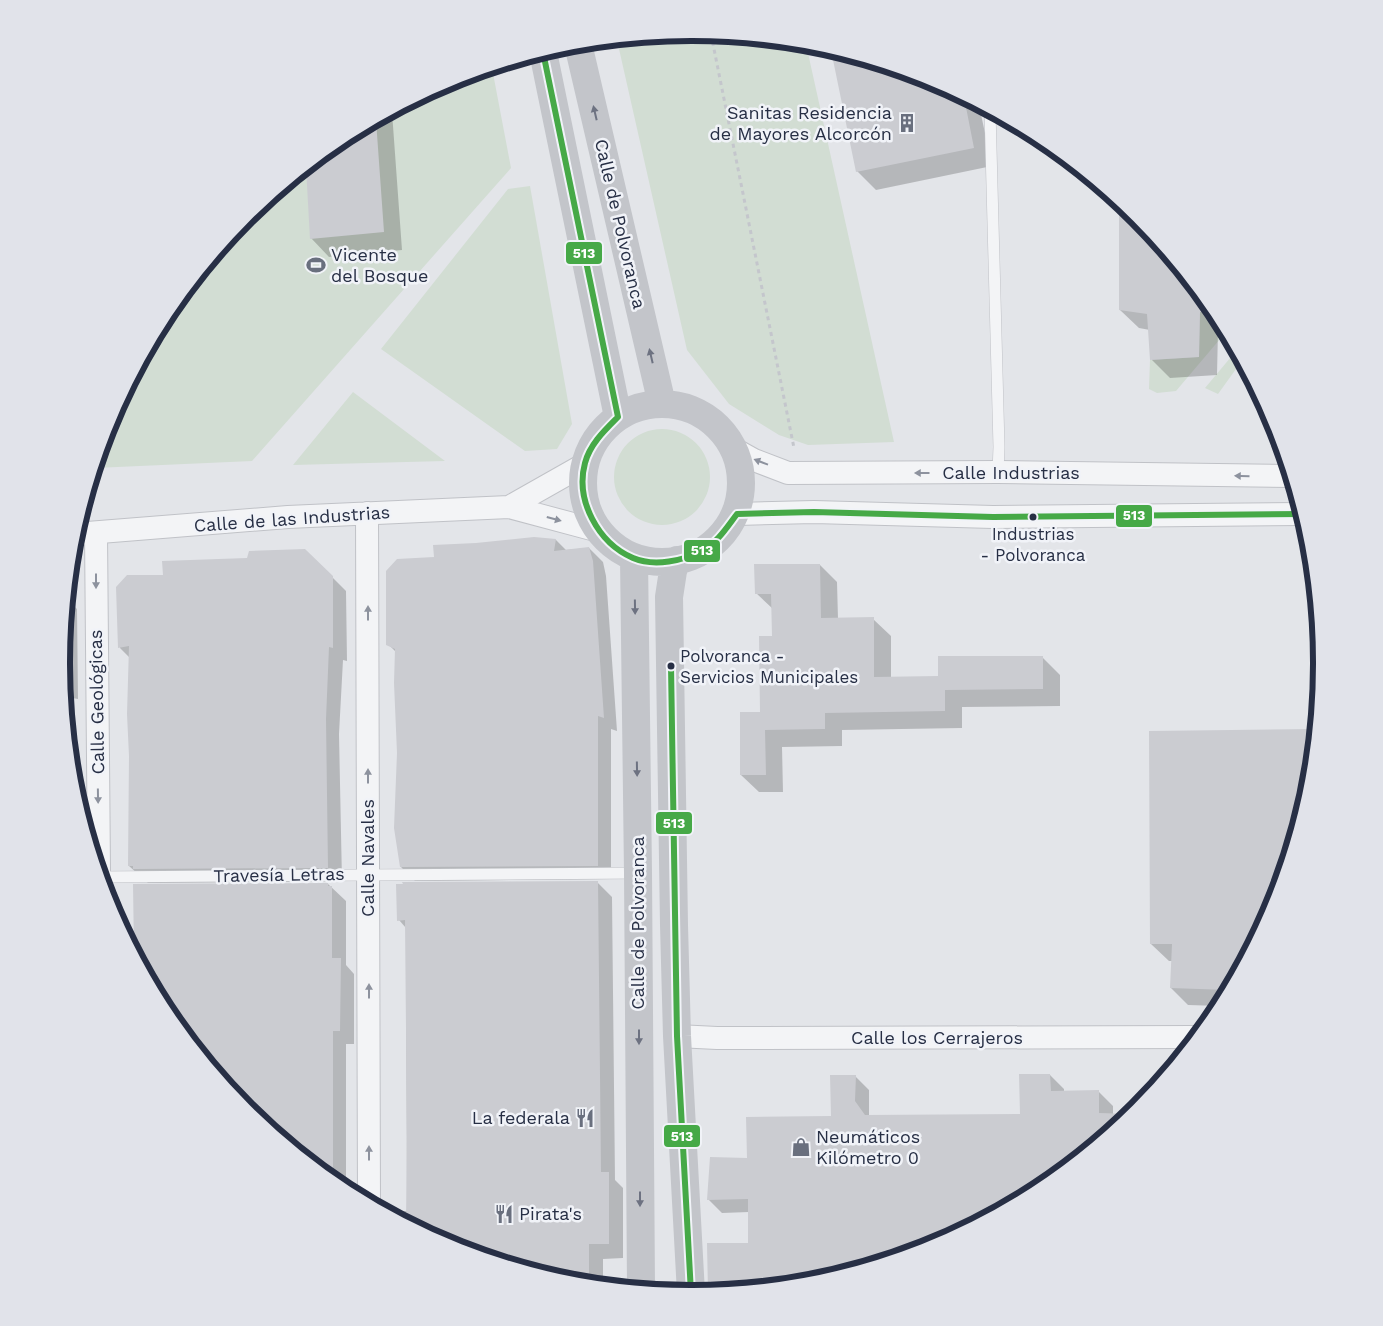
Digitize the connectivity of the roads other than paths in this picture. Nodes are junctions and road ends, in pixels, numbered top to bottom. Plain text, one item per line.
1 (580, 52) edge
2 (544, 59) edge
3 (990, 118) edge
4 (662, 404) junction
5 (618, 417) junction
6 (736, 450) junction
7 (585, 464) junction
8 (998, 472) junction
9 (1284, 476) edge
10 (509, 507) junction
11 (367, 513) junction
12 (736, 514) junction
13 (1295, 514) edge
14 (599, 531) junction
15 (86, 533) edge
16 (634, 558) junction
17 (677, 560) junction
18 (98, 847) edge
19 (638, 873) junction
20 (368, 874) junction
21 (108, 877) edge
22 (677, 1036) junction
23 (1188, 1037) edge
24 (369, 1194) edge
25 (641, 1282) edge
26 (690, 1285) edge

4 -> 1 street, Calle de Polvoranca
2 - 5 street
3 - 8 lane
4 - 5 street
4 - 6 street
5 - 7 street
8 -> 6 street, Calle Industrias
6 - 12 street
7 - 10 street, Calle de las Industrias
7 - 14 street
9 -> 8 street, Calle Industrias
10 - 11 street, Calle de las Industrias
10 -> 14 street, Calle de las Industrias
11 - 15 street, Calle de las Industrias
20 -> 11 street, Calle Navales
12 - 13 street
12 - 17 street
14 - 16 street
15 -> 18 street, Calle Geológicas
16 - 17 street
16 -> 19 street, Calle de Polvoranca
17 - 22 street, Calle de Polvoranca
19 - 20 lane, Travesía Letras
19 -> 25 street, Calle de Polvoranca
20 - 21 lane, Travesía Letras
24 -> 20 street, Calle Navales
22 - 23 street, Calle los Cerrajeros
22 - 26 street, Calle de Polvoranca

